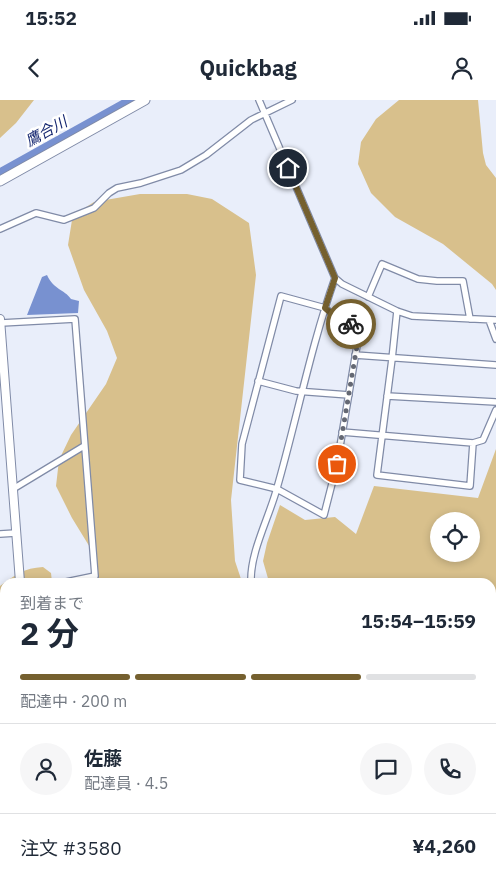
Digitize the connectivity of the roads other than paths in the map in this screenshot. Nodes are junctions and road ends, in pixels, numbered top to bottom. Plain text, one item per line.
1 (145, 100) edge
2 (259, 100) edge
3 (292, 100) edge
4 (265, 113) junction
5 (0, 181) edge
6 (0, 229) edge
7 (335, 278) junction
8 (368, 297) junction
9 (325, 308) junction
10 (397, 312) junction
11 (470, 319) junction
12 (493, 320) edge
13 (0, 321) edge
14 (496, 339) edge
15 (355, 355) junction
16 (392, 358) junction
17 (496, 364) edge
18 (258, 381) junction
19 (3, 391) edge
20 (303, 392) junction
21 (349, 395) junction
22 (387, 396) junction
23 (496, 402) edge
24 (496, 410) edge
25 (342, 432) junction
26 (382, 435) junction
27 (473, 443) junction
28 (84, 446) junction
29 (13, 489) junction
30 (277, 489) junction
31 (16, 533) junction
32 (0, 534) edge
33 (20, 578) edge
34 (85, 578) edge
35 (251, 578) edge

1 - 5 main road
2 - 4 street
3 - 4 street
4 - 6 street
4 - 7 street
7 - 8 street
7 - 9 street
8 - 10 street
8 - 11 street
9 - 15 street
9 - 18 street
9 - 20 street
10 - 11 street
10 - 16 street
11 - 12 street
12 - 14 street
13 - 19 street
13 - 28 street
15 - 16 street
15 - 21 street
16 - 17 street
16 - 22 street
18 - 20 street
18 - 30 street
19 - 29 street
20 - 21 street
20 - 30 street
21 - 25 street
22 - 23 street
22 - 26 street
24 - 27 street
25 - 26 street
25 - 30 street
26 - 27 street
26 - 27 street
28 - 29 street
28 - 34 street
29 - 31 street
30 - 35 street
31 - 32 street
31 - 33 street

